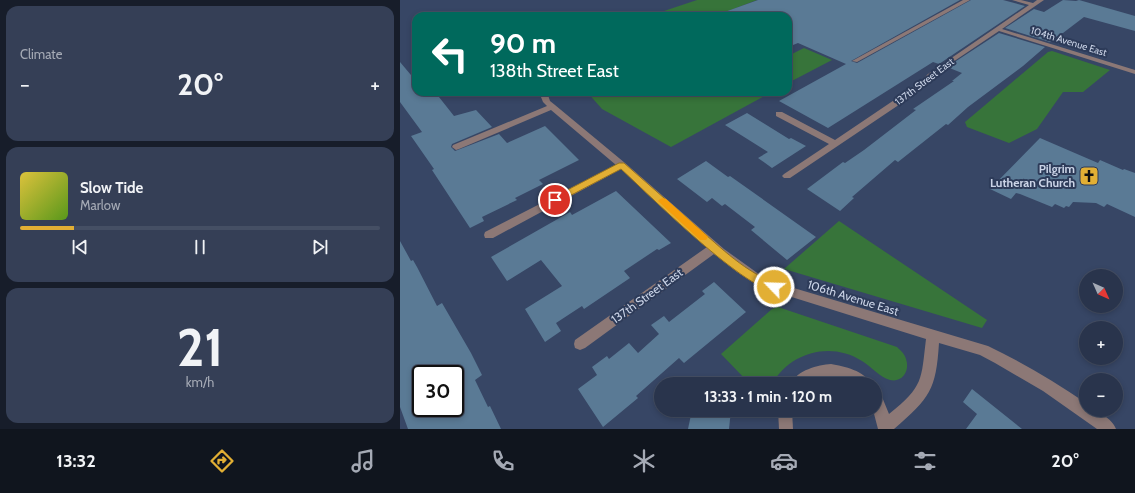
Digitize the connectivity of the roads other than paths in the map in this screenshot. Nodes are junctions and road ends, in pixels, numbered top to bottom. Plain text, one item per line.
1 (967, 0) edge
2 (1015, 0) edge
3 (1042, 0) edge
4 (1034, 5) junction
5 (997, 29) junction
6 (855, 61) dead end
7 (1135, 72) edge
8 (545, 96) edge
9 (552, 107) junction
10 (779, 114) dead end
11 (835, 143) junction
12 (456, 147) dead end
13 (622, 165) junction
14 (786, 176) dead end
15 (489, 235) dead end
16 (714, 248) junction
17 (933, 336) junction
18 (580, 344) dead end
19 (807, 377) edge
20 (854, 377) edge
21 (882, 414) edge
22 (786, 417) edge
23 (885, 428) edge
24 (786, 429) edge
25 (1109, 429) edge

1 - 6 street
2 - 4 street
3 - 4 street, 137th Street East
4 - 5 street, 137th Street East
5 - 7 street, 104th Avenue East
5 - 11 street, 137th Street East
8 - 9 street, 106th Avenue East
9 - 12 street
9 - 13 street, 106th Avenue East
10 - 11 street
11 - 14 street, 137th Street East
13 - 15 street
13 - 16 street, 106th Avenue East
16 - 17 street, 106th Avenue East
16 - 18 street, 137th Street East
17 - 23 street
17 - 25 street, 106th Avenue East
19 - 20 street
21 - 23 street
22 - 24 street

